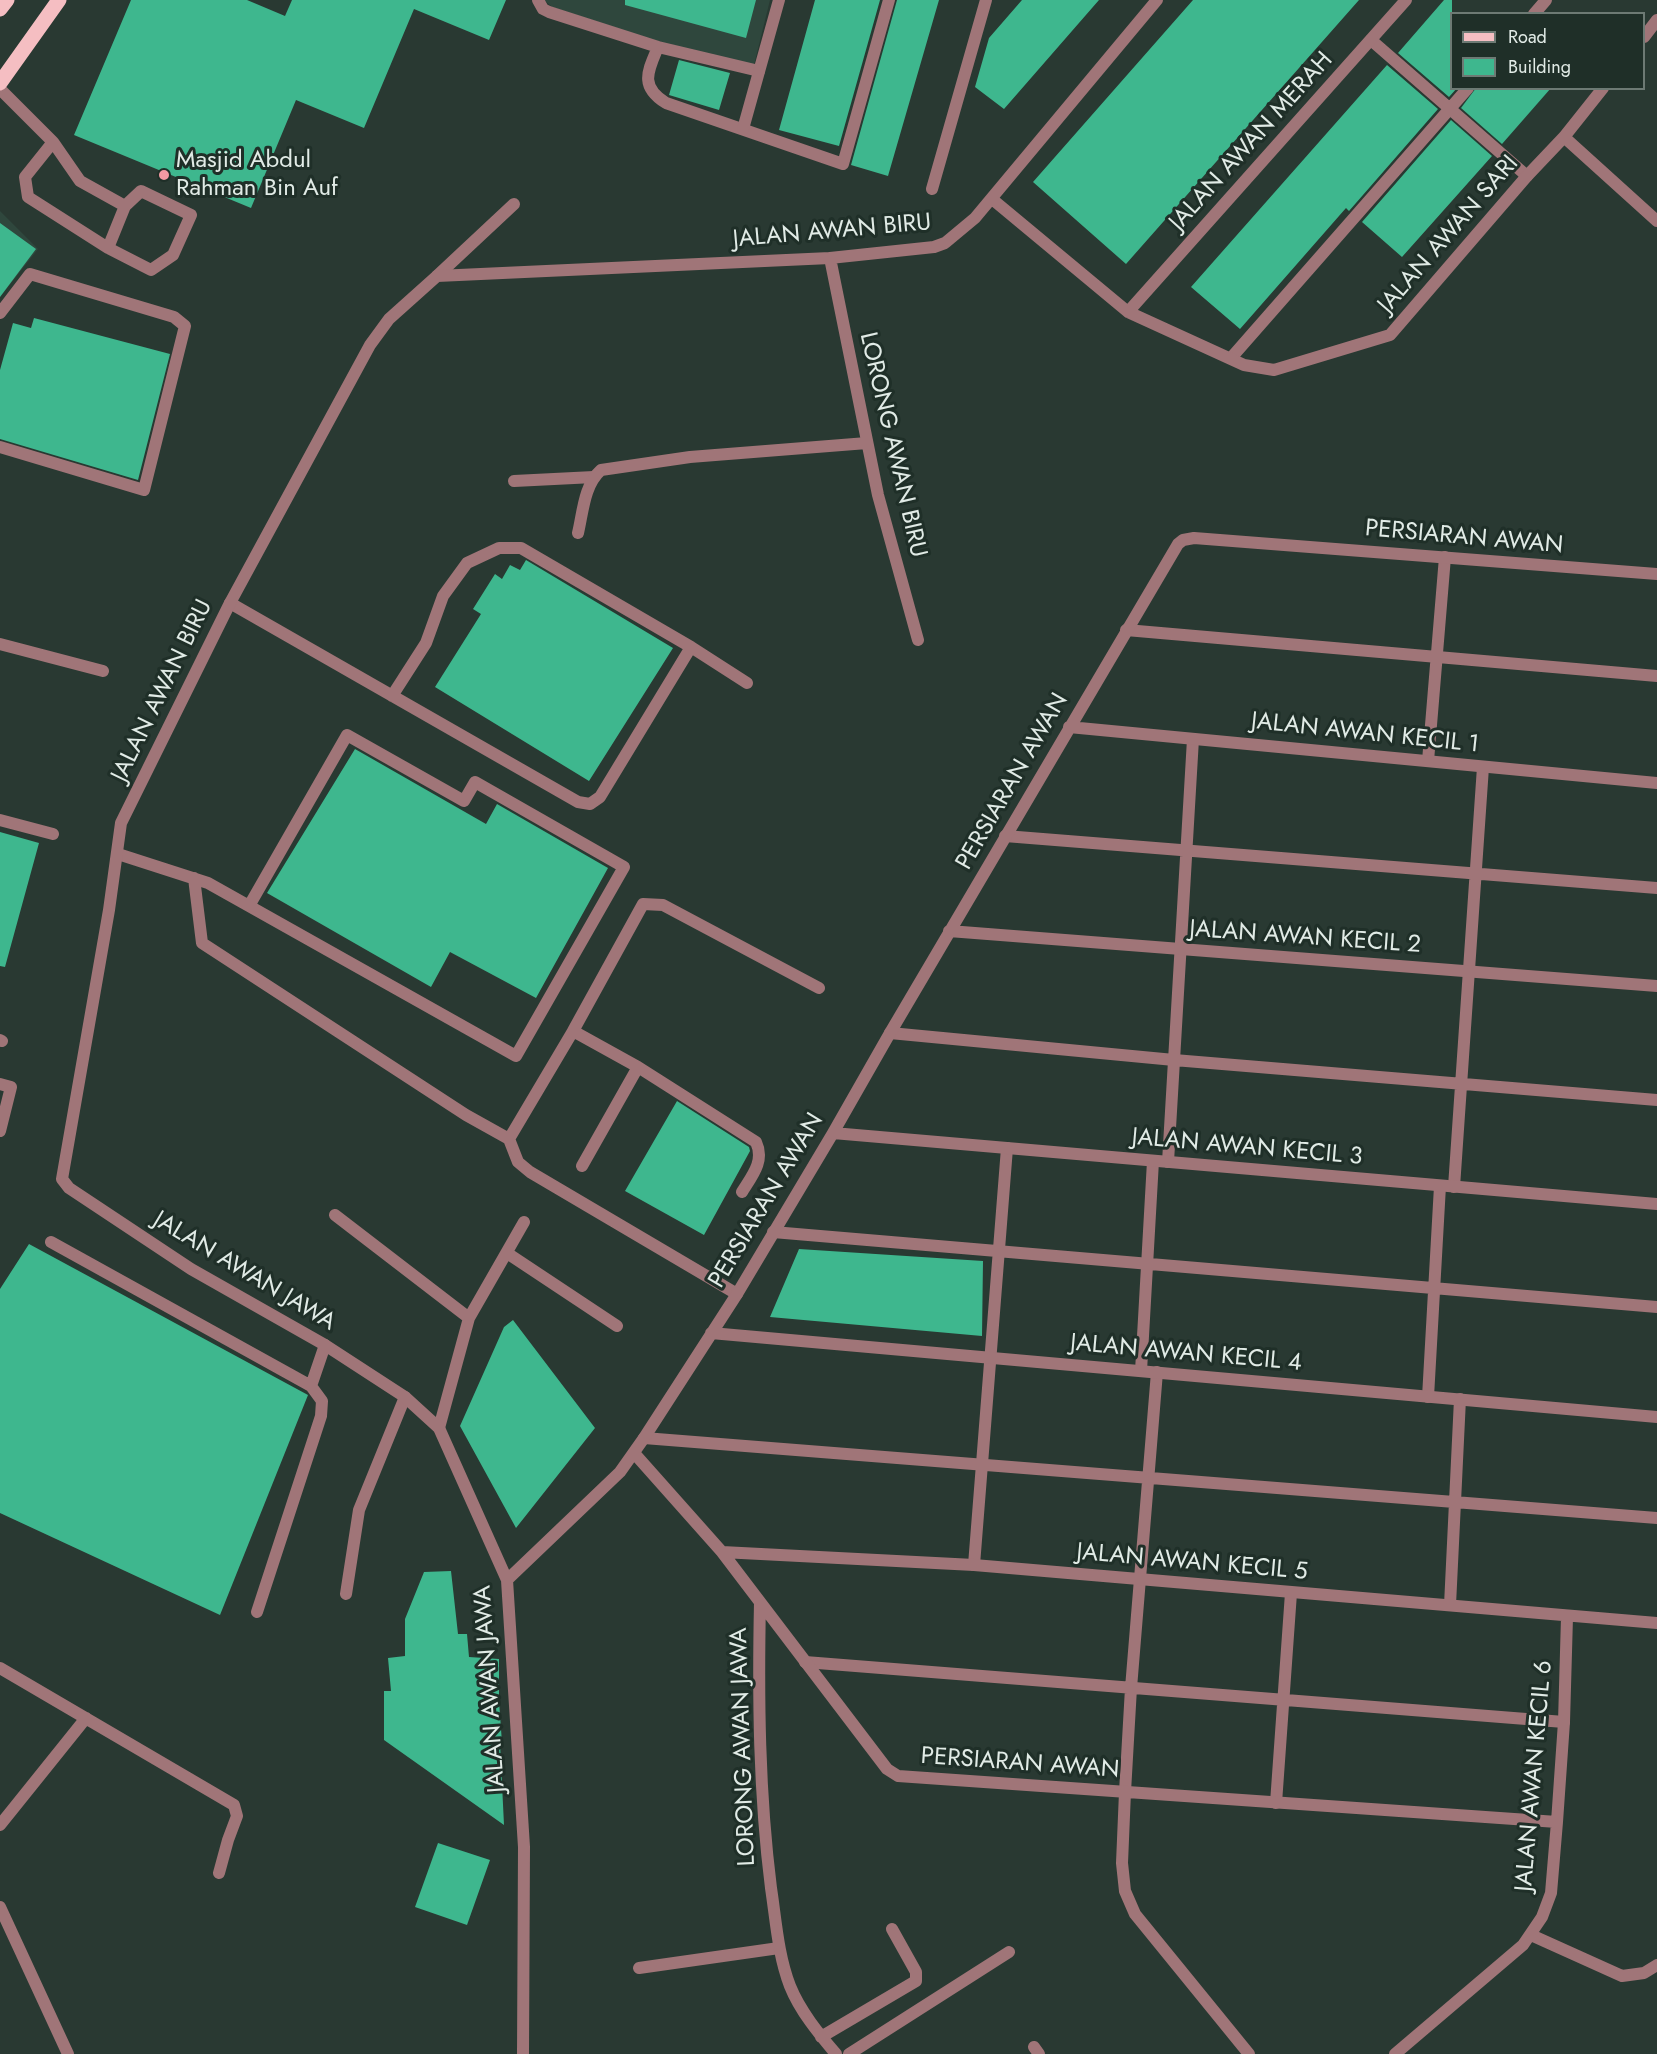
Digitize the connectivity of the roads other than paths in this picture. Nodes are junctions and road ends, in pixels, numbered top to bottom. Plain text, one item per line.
1 (7, 0) edge
2 (59, 0) edge
3 (538, 0) edge
4 (778, 0) edge
5 (889, 0) edge
6 (986, 0) edge
7 (1157, 0) edge
8 (1406, 0) edge
9 (1546, 0) edge
10 (0, 9) edge
11 (1536, 12) edge
12 (1657, 20) edge
13 (1645, 36) edge
14 (1371, 40) junction
15 (658, 47) junction
16 (759, 71) junction
17 (0, 83) edge
18 (0, 89) edge
19 (1466, 90) edge
20 (1601, 90) edge
21 (1450, 109) junction
22 (743, 129) junction
23 (1564, 137) junction
24 (53, 142) junction
25 (1527, 176) junction
26 (932, 189) dead end
27 (992, 199) junction
28 (514, 204) dead end
29 (125, 206) junction
30 (1657, 221) edge
31 (108, 248) junction
32 (830, 258) junction
33 (437, 276) junction
34 (1128, 312) junction
35 (0, 313) edge
36 (1231, 358) junction
37 (867, 443) junction
38 (0, 447) edge
39 (594, 477) junction
40 (513, 481) dead end
41 (579, 533) dead end
42 (1445, 557) junction
43 (1657, 574) edge
44 (230, 603) junction
45 (1126, 630) junction
46 (918, 640) dead end
47 (0, 644) edge
48 (691, 647) junction
49 (1436, 658) junction
50 (103, 671) dead end
51 (1657, 676) edge
52 (747, 682) dead end
53 (392, 696) junction
54 (1069, 727) junction
55 (1193, 738) junction
56 (1428, 761) junction
57 (1483, 766) junction
58 (1657, 783) edge
59 (0, 820) edge
60 (53, 834) dead end
61 (1005, 836) junction
62 (1186, 851) junction
63 (118, 854) junction
64 (1476, 874) junction
65 (194, 878) junction
66 (1657, 888) edge
67 (249, 906) junction
68 (949, 931) junction
69 (1180, 949) junction
70 (1469, 971) junction
71 (1657, 986) edge
72 (819, 988) dead end
73 (573, 1031) junction
74 (890, 1033) junction
75 (1174, 1060) junction
76 (638, 1067) junction
77 (1461, 1083) junction
78 (0, 1084) edge
79 (1657, 1100) edge
80 (0, 1131) edge
81 (833, 1133) junction
82 (509, 1139) junction
83 (1007, 1148) junction
84 (1154, 1161) junction
85 (1168, 1162) junction
86 (582, 1166) dead end
87 (62, 1179) joint
88 (1440, 1186) junction
89 (1454, 1187) junction
90 (742, 1192) dead end
91 (1657, 1204) edge
92 (335, 1215) dead end
93 (524, 1222) dead end
94 (773, 1232) junction
95 (51, 1242) dead end
96 (999, 1252) junction
97 (507, 1253) junction
98 (1149, 1264) junction
99 (1434, 1288) junction
100 (737, 1294) junction
101 (1657, 1307) edge
102 (469, 1318) junction
103 (617, 1326) dead end
104 (711, 1333) junction
105 (325, 1345) junction
106 (990, 1358) junction
107 (1141, 1371) junction
108 (1157, 1372) junction
109 (311, 1386) junction
110 (1428, 1396) junction
111 (405, 1397) junction
112 (1460, 1399) junction
113 (1657, 1417) edge
114 (439, 1428) junction
115 (644, 1438) junction
116 (634, 1453) junction
117 (981, 1465) junction
118 (1148, 1478) junction
119 (1455, 1502) junction
120 (1657, 1518) edge
121 (722, 1552) junction
122 (974, 1565) junction
123 (507, 1580) junction
124 (1140, 1580) junction
125 (1291, 1593) junction
126 (346, 1594) dead end
127 (760, 1602) junction
128 (1450, 1605) junction
129 (257, 1612) dead end
130 (1567, 1617) junction
131 (1657, 1623) edge
132 (805, 1662) junction
133 (0, 1668) edge
134 (1131, 1688) junction
135 (1283, 1700) junction
136 (86, 1718) junction
137 (1564, 1722) junction
138 (1125, 1792) junction
139 (1276, 1803) junction
140 (1557, 1822) junction
141 (0, 1825) edge
142 (219, 1873) dead end
143 (0, 1907) edge
144 (891, 1929) dead end
145 (1531, 1935) junction
146 (779, 1948) junction
147 (1009, 1952) dead end
148 (1657, 1965) edge
149 (639, 1968) dead end
150 (821, 2037) junction
151 (68, 2054) edge
152 (523, 2054) edge
153 (836, 2054) edge
154 (849, 2054) edge
155 (1249, 2054) edge
156 (1395, 2054) edge

1 - 10 main road
2 - 17 main road
3 - 15 street
4 - 16 street
5 - 22 street
6 - 26 street
7 - 27 street, JALAN AWAN BIRU
8 - 14 street, JALAN AWAN MERAH
9 - 11 street
12 - 13 street
14 - 21 street
14 - 34 street, JALAN AWAN MERAH
15 - 16 street
15 - 22 street
16 - 22 street
18 - 24 street
19 - 21 street
20 - 23 street, JALAN AWAN SARI
21 - 25 street
21 - 36 street
23 - 25 street, JALAN AWAN SARI
23 - 30 street
24 - 29 street
24 - 31 street
25 - 36 street, JALAN AWAN SARI
27 - 32 street, JALAN AWAN BIRU
27 - 34 street, JALAN AWAN SARI
28 - 33 street, JALAN AWAN BIRU
29 - 31 street
29 - 31 street
32 - 33 street, JALAN AWAN BIRU
32 - 37 street, LORONG AWAN BIRU
33 - 44 street, JALAN AWAN BIRU
34 - 36 street, JALAN AWAN SARI
35 - 38 street
37 - 39 street
37 - 46 street, LORONG AWAN BIRU
39 - 40 street
39 - 41 street
42 - 43 street, PERSIARAN AWAN
42 - 45 street, PERSIARAN AWAN
42 - 49 street
44 - 53 street
44 - 63 street, JALAN AWAN BIRU
45 - 49 street
45 - 54 street, PERSIARAN AWAN
47 - 50 street
48 - 52 street
48 - 53 street
48 - 53 street
49 - 51 street
49 - 56 street
54 - 55 street, JALAN AWAN KECIL 1
54 - 61 street, PERSIARAN AWAN
55 - 56 street, JALAN AWAN KECIL 1
55 - 62 street
56 - 57 street, JALAN AWAN KECIL 1
57 - 58 street, JALAN AWAN KECIL 1
57 - 64 street
59 - 60 street
61 - 62 street
61 - 68 street, PERSIARAN AWAN
62 - 64 street
62 - 69 street
63 - 65 street
63 - 87 street, JALAN AWAN BIRU
64 - 66 street
64 - 70 street
65 - 67 street
65 - 82 street
67 - 67 street
68 - 69 street, JALAN AWAN KECIL 2
68 - 74 street, PERSIARAN AWAN
69 - 70 street, JALAN AWAN KECIL 2
69 - 75 street
70 - 71 street, JALAN AWAN KECIL 2
70 - 77 street
72 - 73 street
73 - 76 street
73 - 82 street
74 - 75 street
74 - 81 street, PERSIARAN AWAN
75 - 77 street
75 - 85 street
76 - 86 street
76 - 90 street
77 - 79 street
77 - 89 street
78 - 80 street
81 - 83 street, JALAN AWAN KECIL 3
81 - 94 street, PERSIARAN AWAN
82 - 100 street
83 - 84 street, JALAN AWAN KECIL 3
83 - 96 street
84 - 85 street, JALAN AWAN KECIL 3
84 - 98 street
85 - 88 street, JALAN AWAN KECIL 3
87 - 105 street, JALAN AWAN JAWA
88 - 89 street, JALAN AWAN KECIL 3
88 - 99 street
89 - 91 street, JALAN AWAN KECIL 3
92 - 102 street
93 - 97 street
94 - 96 street
94 - 100 street, PERSIARAN AWAN
95 - 109 street
96 - 98 street
96 - 106 street
97 - 102 street
97 - 103 street
98 - 99 street
98 - 107 street
99 - 101 street
99 - 110 street
100 - 104 street, PERSIARAN AWAN
102 - 114 street
104 - 106 street, JALAN AWAN KECIL 4
104 - 115 street, PERSIARAN AWAN
105 - 109 street
105 - 111 street, JALAN AWAN JAWA
106 - 107 street, JALAN AWAN KECIL 4
106 - 117 street
107 - 108 street, JALAN AWAN KECIL 4
108 - 110 street, JALAN AWAN KECIL 4
108 - 118 street
109 - 129 street
110 - 112 street, JALAN AWAN KECIL 4
111 - 114 street, JALAN AWAN JAWA
111 - 126 street
112 - 113 street, JALAN AWAN KECIL 4
112 - 119 street
114 - 123 street, JALAN AWAN JAWA
115 - 116 street, PERSIARAN AWAN
115 - 117 street
116 - 121 street, PERSIARAN AWAN
116 - 123 street, PERSIARAN AWAN
117 - 118 street
117 - 122 street
118 - 119 street
118 - 124 street
119 - 120 street
119 - 128 street
121 - 122 street, JALAN AWAN KECIL 5
121 - 127 street, PERSIARAN AWAN
122 - 124 street, JALAN AWAN KECIL 5
123 - 152 street, JALAN AWAN JAWA
124 - 125 street, JALAN AWAN KECIL 5
124 - 134 street
125 - 128 street, JALAN AWAN KECIL 5
125 - 135 street
127 - 132 street, PERSIARAN AWAN
127 - 146 street, LORONG AWAN JAWA
128 - 130 street, JALAN AWAN KECIL 5
130 - 131 street, JALAN AWAN KECIL 5
130 - 137 street, JALAN AWAN KECIL 6
132 - 134 street
132 - 138 street, PERSIARAN AWAN
133 - 136 street
134 - 135 street
134 - 138 street
135 - 137 street
135 - 139 street
136 - 141 street
136 - 142 street
137 - 140 street, JALAN AWAN KECIL 6
138 - 139 street, PERSIARAN AWAN
138 - 155 street
139 - 140 street, PERSIARAN AWAN
140 - 145 street, JALAN AWAN KECIL 6
143 - 151 street
144 - 150 street
145 - 148 street
145 - 156 street, JALAN AWAN KECIL 6
146 - 149 street
146 - 150 street, LORONG AWAN JAWA
147 - 154 street
150 - 153 street, LORONG AWAN JAWA

